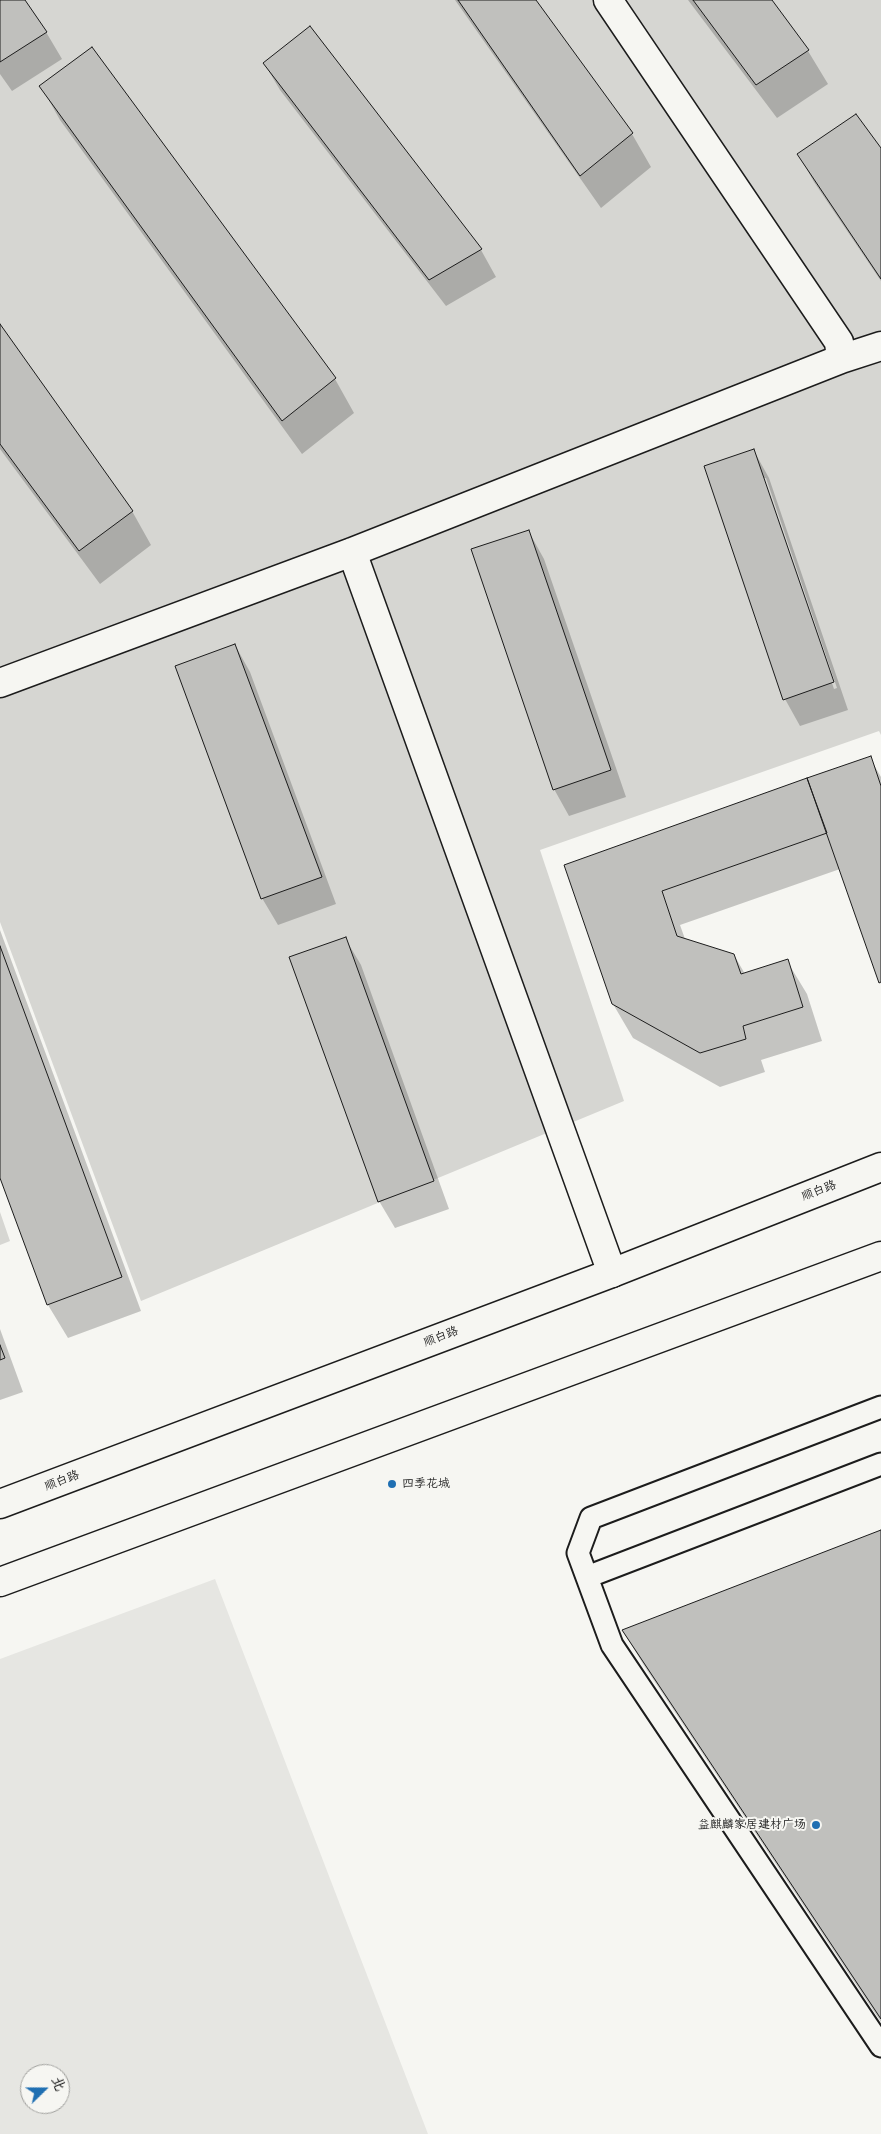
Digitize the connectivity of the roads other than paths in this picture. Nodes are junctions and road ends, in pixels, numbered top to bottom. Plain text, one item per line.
1 (608, 0) edge
2 (881, 346) edge
3 (841, 359) junction
4 (352, 552) junction
5 (0, 683) edge
6 (881, 1167) edge
7 (881, 1256) edge
8 (612, 1272) junction
9 (881, 1407) edge
10 (881, 1464) edge
11 (0, 1504) edge
12 (587, 1576) junction
13 (0, 1582) edge
14 (881, 2046) edge

1 - 3 street
2 - 3 street
3 - 4 street
4 - 5 street
4 - 8 street
6 - 8 street, 顺白路
7 - 13 street
8 - 11 street, 顺白路
9 - 12 lane
10 - 12 lane
12 - 14 lane

